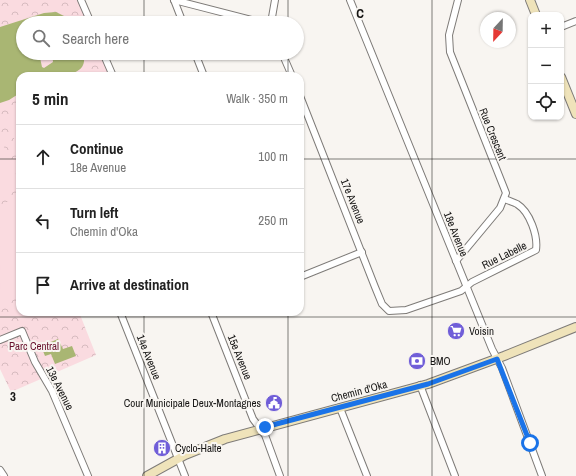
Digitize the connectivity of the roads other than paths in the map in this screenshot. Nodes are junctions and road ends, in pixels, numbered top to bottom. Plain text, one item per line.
1 (81, 0) edge
2 (174, 0) edge
3 (275, 0) edge
4 (350, 0) edge
5 (458, 0) edge
6 (530, 0) edge
7 (535, 12) edge
8 (88, 16) edge
9 (180, 16) edge
10 (236, 16) edge
11 (272, 16) edge
12 (576, 21) edge
13 (564, 26) edge
14 (106, 60) edge
15 (198, 60) edge
16 (285, 60) edge
17 (111, 72) edge
18 (202, 72) edge
19 (290, 72) edge
20 (564, 82) edge
21 (573, 99) edge
22 (304, 106) edge
23 (576, 114) edge
24 (505, 199) junction
25 (362, 252) junction
26 (456, 261) junction
27 (304, 275) edge
28 (467, 286) junction
29 (122, 316) edge
30 (213, 316) edge
31 (576, 328) edge
32 (0, 340) edge
33 (497, 359) junction
34 (420, 385) junction
35 (340, 408) junction
36 (260, 428) junction
37 (179, 458) junction
38 (0, 470) edge
39 (4, 476) edge
40 (88, 476) edge
41 (147, 476) edge
42 (186, 476) edge
43 (280, 476) edge
44 (367, 476) edge
45 (455, 476) edge
46 (542, 476) edge

1 - 8 street
2 - 9 street
2 - 10 street
3 - 11 street
4 - 26 street, 18e Avenue
5 - 24 street, Rue Crescent
6 - 7 main road
12 - 13 street
14 - 17 street
15 - 18 street
16 - 19 street
20 - 21 main road
21 - 23 main road
22 - 25 street, 17e Avenue
24 - 26 street
24 - 28 street, Rue Labelle
25 - 27 street
25 - 28 street, 17e Avenue
26 - 28 street, 18e Avenue
28 - 33 street, 18e Avenue
29 - 37 street, 14e Avenue
30 - 36 street, 15e Avenue
31 - 33 main road, Chemin d'Oka
32 - 40 street, 13e Avenue
33 - 34 main road, Chemin d'Oka
33 - 46 street, 18e Avenue
34 - 35 main road, Chemin d'Oka
34 - 45 street
35 - 36 main road, Chemin d'Oka
35 - 44 street
36 - 37 main road, Chemin d'Oka
36 - 43 street, 15e Avenue
37 - 41 main road, Chemin d'Oka
37 - 42 street, 14e Avenue
38 - 39 street

